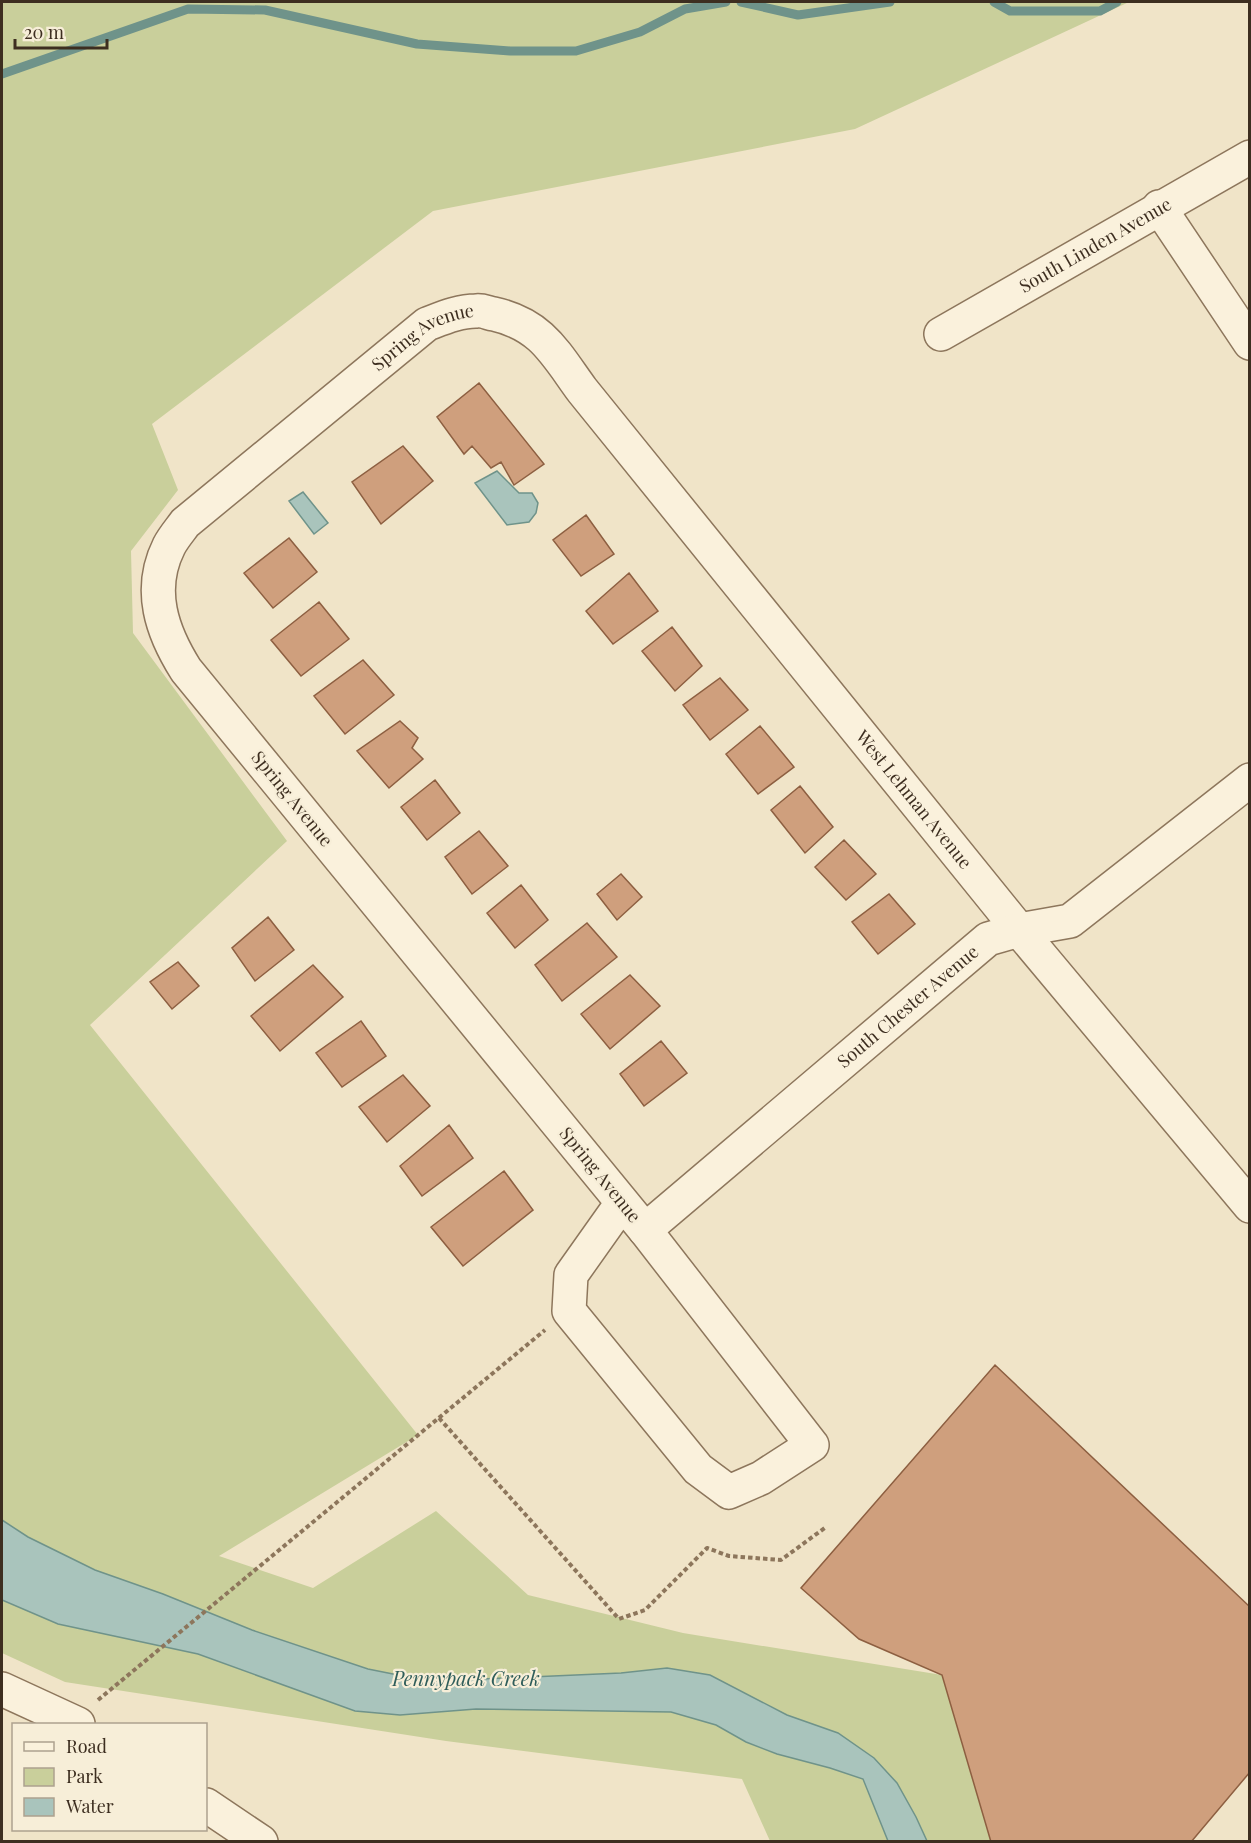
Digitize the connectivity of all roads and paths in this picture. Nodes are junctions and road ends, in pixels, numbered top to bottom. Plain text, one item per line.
1 (1250, 157) edge
2 (1159, 207) junction
3 (941, 334) dead end
4 (1250, 343) edge
5 (582, 390) joint
6 (1250, 780) edge
7 (1019, 930) junction
8 (622, 1203) junction
9 (1250, 1206) edge
10 (645, 1230) junction
11 (568, 1311) junction
12 (439, 1418) junction
13 (826, 1527) dead end
14 (2, 1689) edge
15 (75, 1723) edge
16 (207, 1806) edge
17 (261, 1842) edge

1 - 2 street, South Linden Avenue
2 - 3 street, South Linden Avenue
2 - 4 street
5 - 7 street, West Lehman Avenue
5 - 8 street, Spring Avenue
6 - 7 street, South Chester Avenue
7 - 9 street, West Lehman Avenue
7 - 10 street, South Chester Avenue
8 - 10 street, Spring Avenue
8 - 11 street
10 - 11 street, Spring Avenue
11 - 12 path
12 - 13 path
12 - 15 path
14 - 15 street
16 - 17 street

